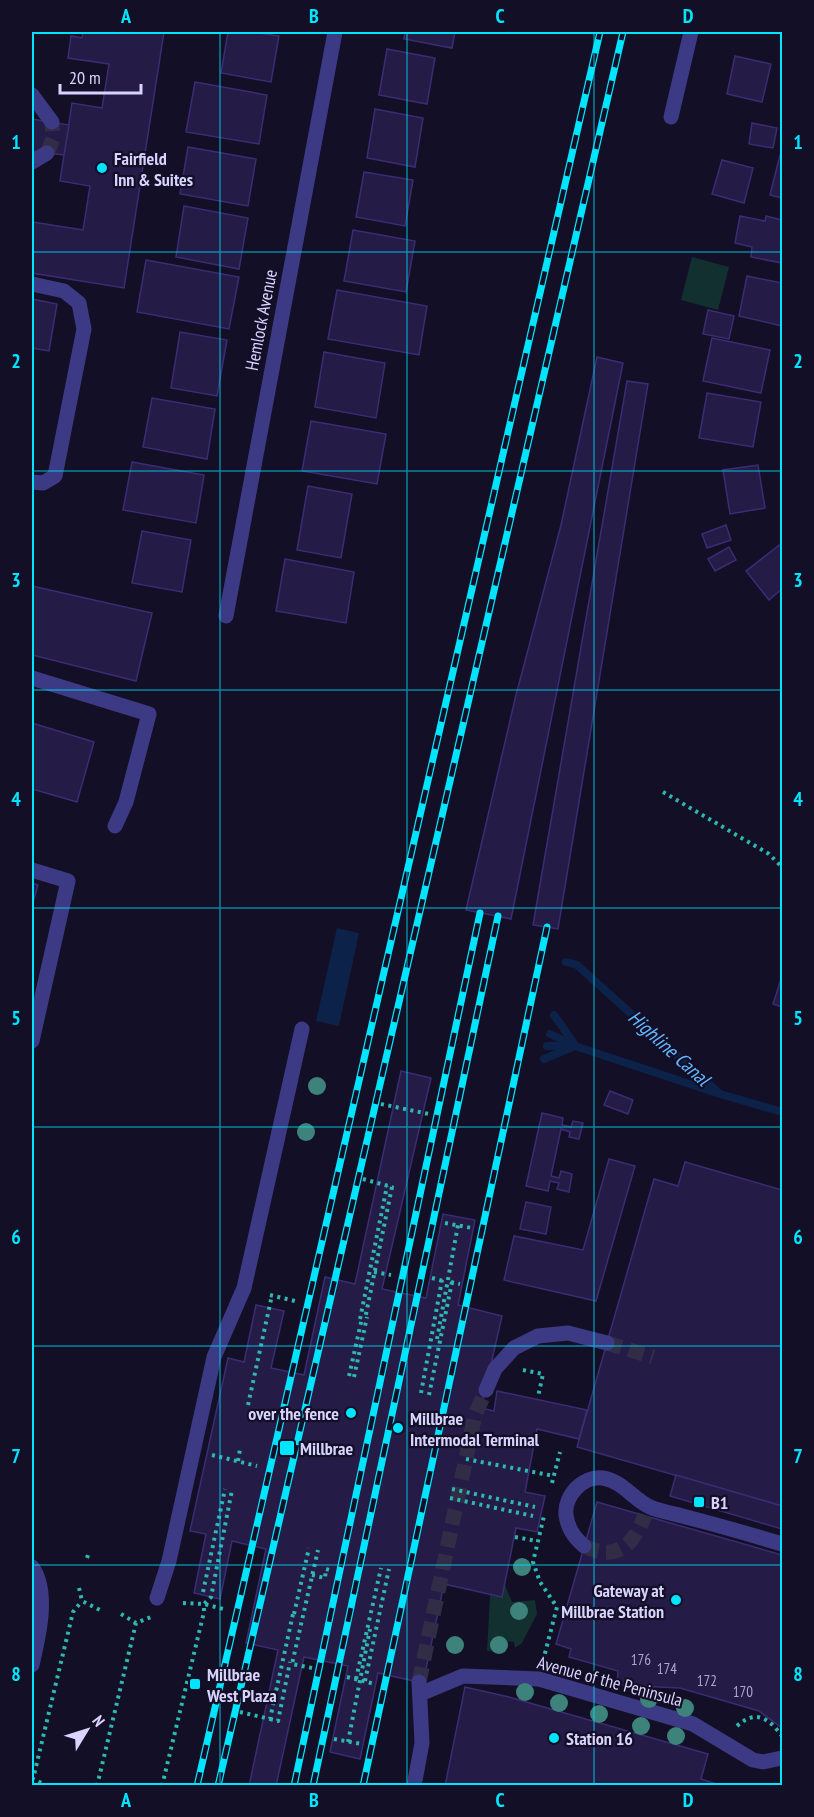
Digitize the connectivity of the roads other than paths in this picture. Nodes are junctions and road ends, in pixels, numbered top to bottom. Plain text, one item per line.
1 (335, 32) edge
2 (691, 32) edge
3 (32, 95) edge
4 (671, 117) dead end
5 (52, 122) tunnel mouth
6 (47, 153) dead end
7 (32, 162) edge
8 (32, 284) edge
9 (32, 482) edge
10 (226, 616) dead end
11 (32, 678) edge
12 (115, 826) dead end
13 (32, 870) edge
14 (302, 1029) dead end
15 (32, 1041) edge
16 (607, 1343) tunnel mouth
17 (486, 1390) tunnel mouth
18 (783, 1544) edge
19 (584, 1546) dead end
20 (32, 1568) edge
21 (157, 1598) dead end
22 (32, 1665) edge
23 (783, 1758) edge
24 (414, 1785) edge

1 - 10 street, Hemlock Avenue
2 - 4 street
3 - 5 street
6 - 7 street
8 - 9 street
11 - 12 street
13 - 15 street
14 - 21 street
16 - 17 street
18 - 19 street
20 - 22 street
23 - 24 street, Avenue of the Peninsula

